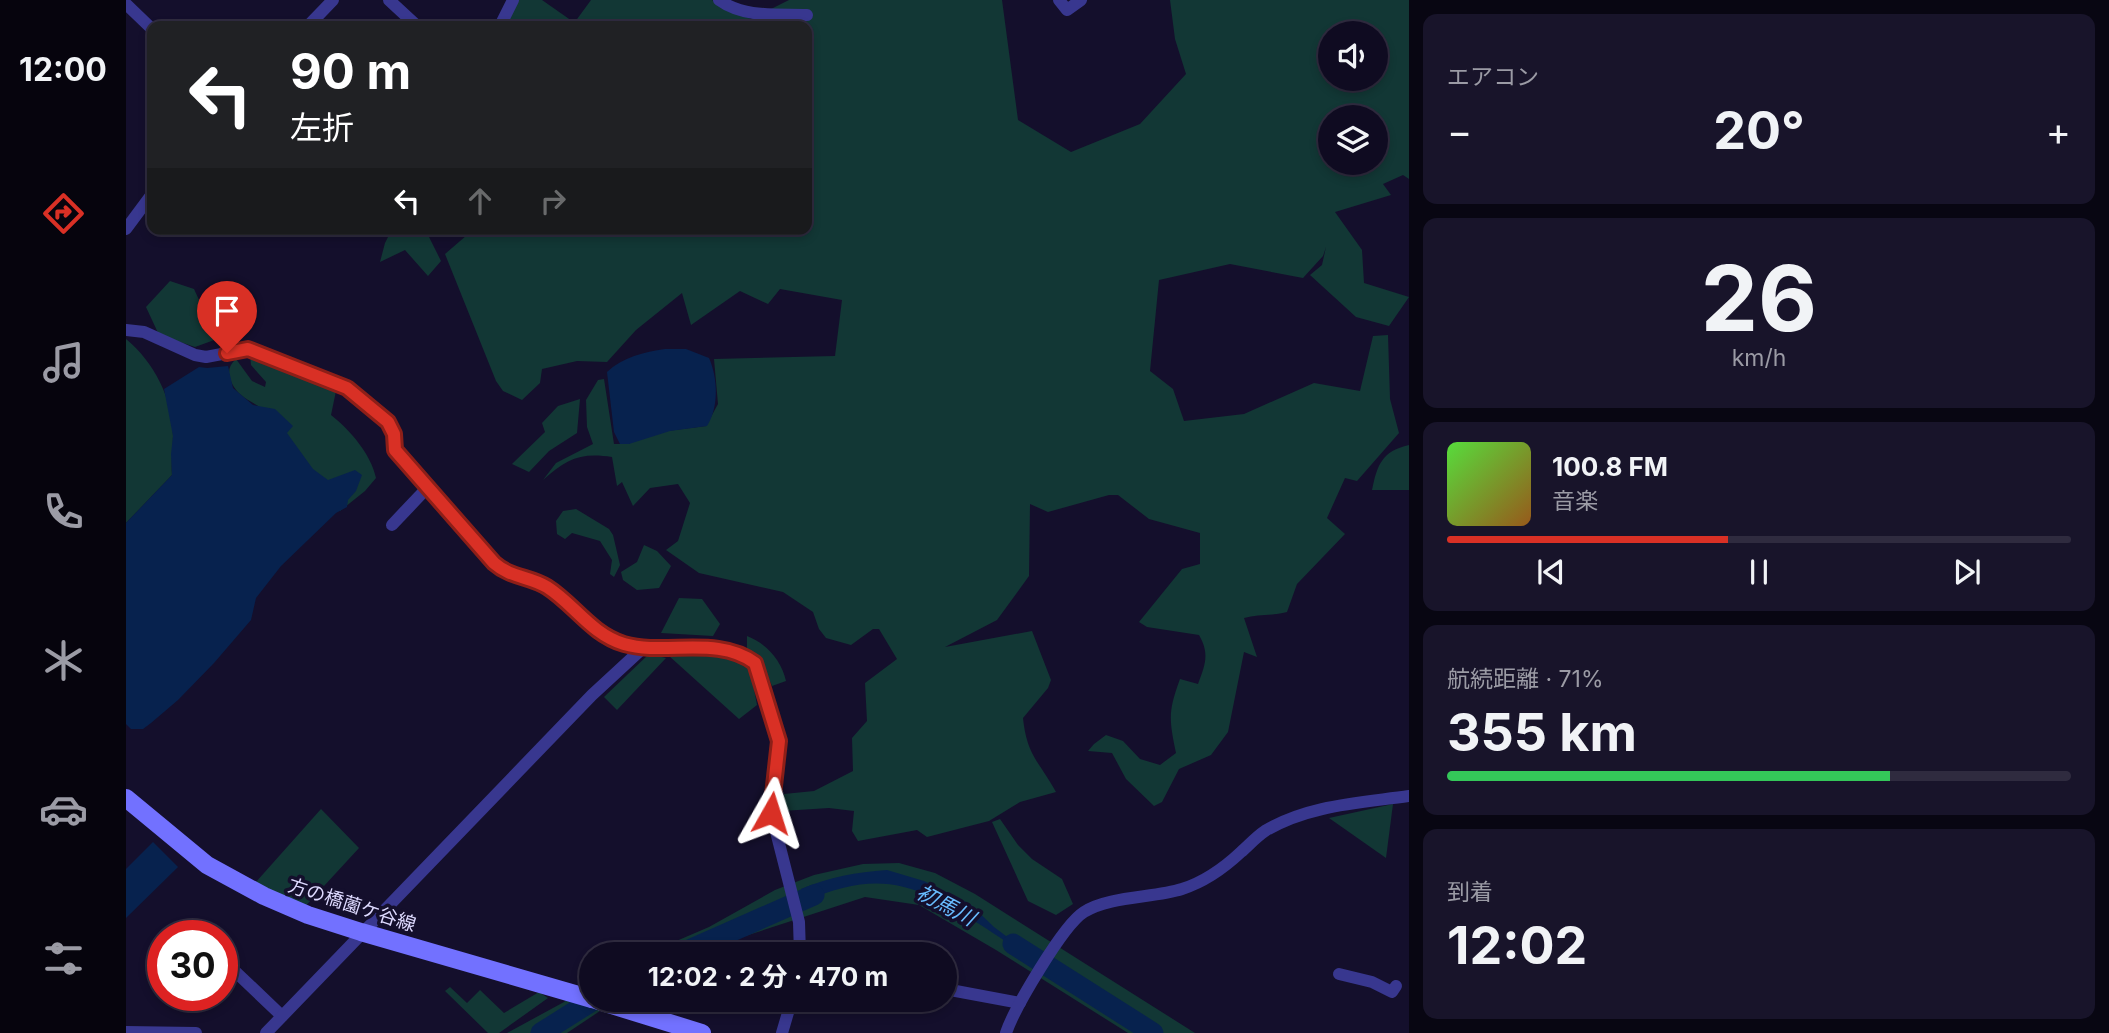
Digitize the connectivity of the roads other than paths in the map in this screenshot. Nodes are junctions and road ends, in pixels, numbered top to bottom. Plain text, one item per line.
1 (334, 0) edge
2 (389, 0) edge
3 (513, 0) edge
4 (719, 0) edge
5 (1059, 0) edge
6 (1081, 0) edge
7 (126, 4) edge
8 (807, 15) dead end
9 (313, 21) edge
10 (412, 21) edge
11 (502, 21) edge
12 (147, 24) edge
13 (147, 201) edge
14 (126, 229) edge
15 (126, 330) edge
16 (427, 488) junction
17 (392, 525) dead end
18 (644, 647) junction
19 (1409, 796) edge
20 (126, 798) edge
21 (361, 932) junction
22 (802, 942) edge
23 (238, 974) edge
24 (1339, 974) dead end
25 (1396, 986) dead end
26 (957, 991) edge
27 (579, 995) edge
28 (1020, 1003) junction
29 (634, 1012) edge
30 (788, 1012) edge
31 (282, 1016) junction
32 (126, 1032) edge
33 (196, 1033) edge
34 (266, 1033) edge
35 (702, 1033) edge
36 (782, 1033) edge
37 (1006, 1033) edge

1 - 9 street
2 - 10 street
3 - 11 street
4 - 8 street
5 - 6 street
7 - 12 street
13 - 14 street
15 - 16 street
16 - 17 street
16 - 18 street
18 - 21 street
18 - 22 street
19 - 28 street
20 - 21 main road, 方の橋薗ケ谷線
21 - 27 main road, 方の橋薗ケ谷線
21 - 31 street
23 - 31 street
24 - 25 street
26 - 28 street
28 - 37 street
29 - 35 main road, 方の橋薗ケ谷線
30 - 36 street
31 - 34 street
32 - 33 street

